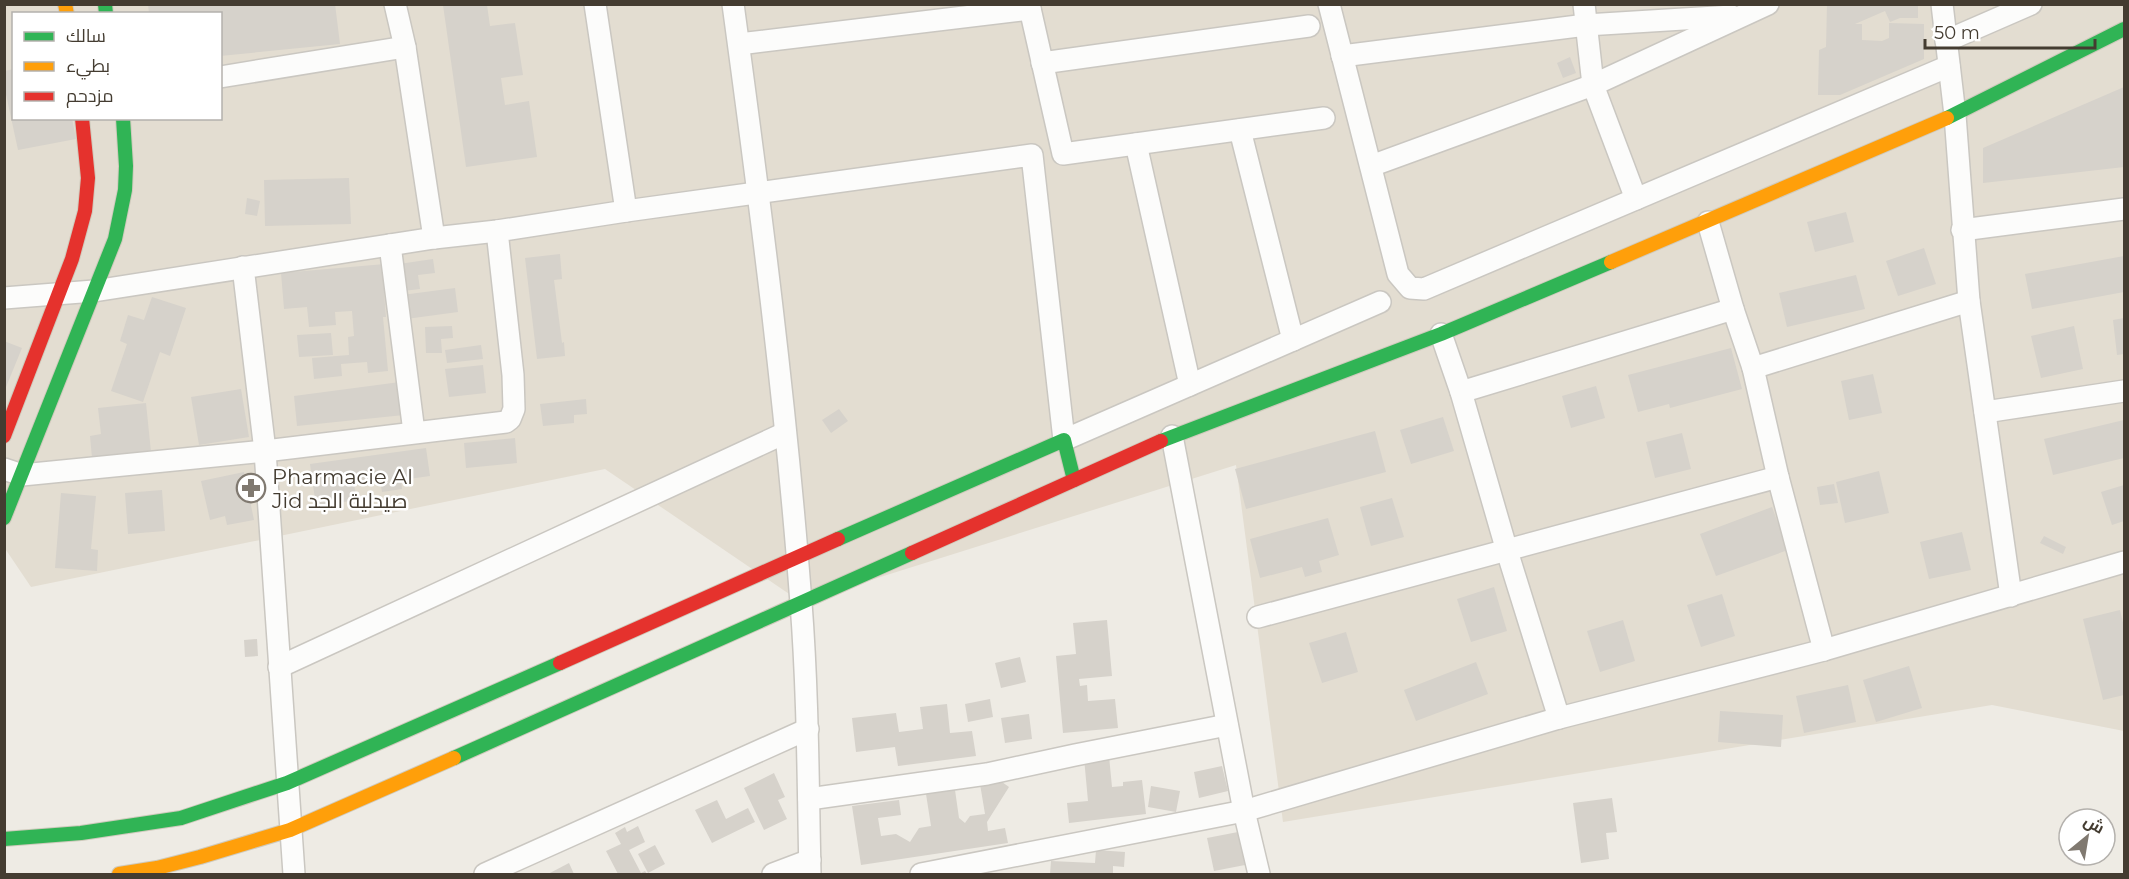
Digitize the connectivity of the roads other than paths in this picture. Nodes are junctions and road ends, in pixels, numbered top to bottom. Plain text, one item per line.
1 (395, 4) edge
2 (595, 4) edge
3 (734, 4) edge
4 (1329, 4) edge
5 (1768, 4) edge
6 (1942, 4) edge
7 (2031, 4) edge
8 (1029, 7) edge
9 (1585, 15) edge
10 (1745, 15) junction
11 (1309, 26) dead end
12 (2124, 29) edge
13 (1946, 40) junction
14 (739, 44) junction
15 (405, 47) junction
16 (1342, 56) junction
17 (1042, 63) junction
18 (1949, 66) junction
19 (222, 77) edge
20 (1593, 85) junction
21 (1955, 115) junction
22 (1324, 118) dead end
23 (82, 120) edge
24 (123, 120) edge
25 (1240, 130) junction
26 (1136, 144) junction
27 (1371, 166) junction
28 (759, 192) junction
29 (1636, 199) junction
30 (2124, 208) edge
31 (626, 211) junction
32 (1708, 222) junction
33 (1962, 230) junction
34 (497, 231) junction
35 (434, 238) junction
36 (390, 245) junction
37 (243, 267) junction
38 (94, 291) junction
39 (58, 294) junction
40 (4, 298) edge
41 (1969, 301) junction
42 (1380, 302) dead end
43 (1733, 309) junction
44 (1441, 334) junction
45 (1293, 340) junction
46 (1753, 368) junction
47 (1190, 385) junction
48 (2124, 391) edge
49 (1461, 392) junction
50 (1985, 412) junction
51 (414, 432) junction
52 (785, 433) junction
53 (4, 436) edge
54 (1172, 436) junction
55 (1064, 440) junction
56 (265, 451) junction
57 (13, 472) edge
58 (1778, 477) junction
59 (1074, 480) junction
60 (6, 511) edge
61 (1506, 551) junction
62 (796, 557) junction
63 (2124, 562) edge
64 (2011, 596) junction
65 (801, 602) junction
66 (1258, 617) dead end
67 (1824, 650) junction
68 (279, 667) junction
69 (1559, 718) junction
70 (1227, 725) junction
71 (808, 729) junction
72 (287, 783) junction
73 (809, 799) junction
74 (1244, 811) junction
75 (290, 830) junction
76 (4, 839) edge
77 (810, 867) edge
78 (495, 872) edge
79 (119, 874) edge
80 (294, 874) edge
81 (773, 874) edge
82 (921, 874) edge
83 (1259, 874) edge

1 - 15 street
2 - 31 street
3 - 14 street
4 - 16 street
5 - 10 street
6 - 13 street
7 - 13 street
8 - 14 street
8 - 17 street
9 - 10 street
9 - 16 street
9 - 20 street
10 - 20 street
11 - 17 street
12 - 21 street
13 - 18 street
14 - 28 street
15 - 19 street
15 - 35 street
16 - 27 street
17 - 26 street
18 - 21 street
18 - 29 street
20 - 27 street
20 - 29 street
21 - 32 street
21 - 33 street
22 - 25 street
23 - 39 street
24 - 38 street
25 - 26 street
25 - 45 street
26 - 47 street
27 - 29 street
28 - 31 street
28 - 52 street
28 - 55 street
30 - 33 street
31 - 34 street
32 - 43 street
32 - 44 street
33 - 41 street
34 - 35 street
34 - 51 street
35 - 36 street
36 - 37 street
36 - 51 street
37 - 38 street
37 - 56 street
38 - 39 street
38 - 57 street
39 - 40 street
39 - 53 street
41 - 46 street
41 - 50 street
42 - 45 street
43 - 46 street
43 - 49 street
44 - 49 street
44 - 54 street
45 - 47 street
46 - 58 street
47 - 55 street
48 - 50 street
49 - 61 street
50 - 64 street
51 - 56 street
52 - 62 street
52 - 68 street
54 - 59 street
54 - 70 street
55 - 59 street
55 - 62 street
56 - 57 street
56 - 68 street
57 - 60 street
58 - 61 street
58 - 67 street
59 - 65 street
61 - 66 street
61 - 69 street
62 - 65 street
62 - 72 street
63 - 64 street
64 - 67 street
65 - 71 street
65 - 75 street
67 - 69 street
68 - 72 street
69 - 74 street
70 - 73 street
70 - 74 street
71 - 73 street
71 - 78 street
72 - 75 street
72 - 76 street
73 - 77 street
74 - 82 street
74 - 83 street
75 - 79 street
75 - 80 street
77 - 81 street

